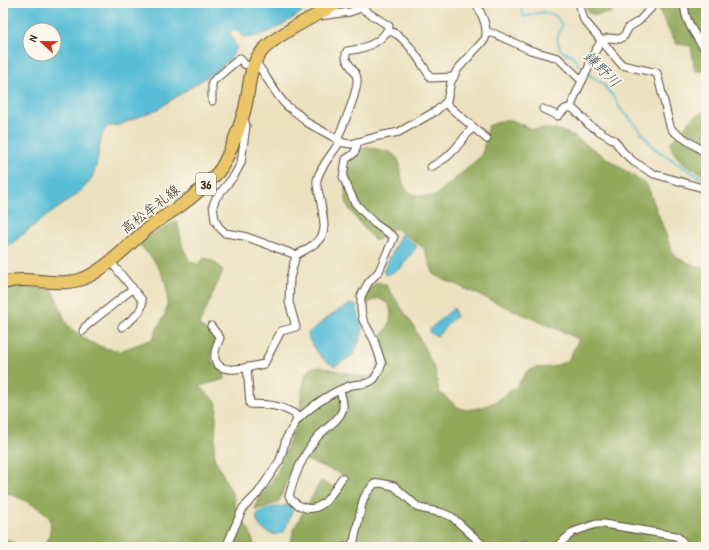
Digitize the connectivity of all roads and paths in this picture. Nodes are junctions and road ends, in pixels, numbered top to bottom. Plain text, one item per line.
1 (338, 3) edge
2 (369, 3) edge
3 (476, 3) edge
4 (579, 3) edge
5 (650, 3) edge
6 (685, 3) edge
7 (361, 8) junction
8 (314, 17) junction
9 (387, 31) junction
10 (487, 32) junction
11 (601, 42) junction
12 (706, 50) edge
13 (254, 64) junction
14 (454, 77) junction
15 (582, 81) junction
16 (212, 101) dead end
17 (445, 103) junction
18 (571, 107) junction
19 (543, 109) dead end
20 (244, 115) junction
21 (473, 127) junction
22 (338, 138) junction
23 (487, 139) dead end
24 (357, 142) junction
25 (706, 153) edge
26 (431, 166) dead end
27 (706, 189) edge
28 (296, 255) junction
29 (110, 261) junction
30 (3, 283) edge
31 (132, 286) junction
32 (211, 326) dead end
33 (122, 327) dead end
34 (83, 331) dead end
35 (247, 367) junction
36 (340, 390) junction
37 (297, 420) junction
38 (342, 478) dead end
39 (226, 547) edge
40 (345, 547) edge
41 (485, 547) edge
42 (518, 547) edge
43 (539, 547) edge
44 (556, 547) edge
45 (626, 547) edge
46 (647, 547) edge
47 (682, 547) edge

1 - 8 main road
2 - 7 street
3 - 10 street
4 - 11 street
5 - 11 street
6 - 12 street
7 - 8 street
7 - 9 street
8 - 13 main road
9 - 14 street
9 - 22 street
10 - 14 street
10 - 15 street
11 - 15 street
11 - 25 street
13 - 16 street
13 - 20 main road, 高松牟礼線 / 36
13 - 22 street
14 - 17 street
15 - 18 street
17 - 21 street
17 - 24 street
18 - 19 street
18 - 27 street
20 - 28 street
20 - 29 main road, 高松牟礼線 / 36
21 - 23 street
21 - 26 street
22 - 24 street
22 - 28 street
24 - 36 street
28 - 35 street
29 - 30 main road, 高松牟礼線 / 36
29 - 31 street
31 - 33 street
31 - 34 street
32 - 35 street
35 - 37 street
36 - 37 street
36 - 38 street
37 - 39 street
40 - 41 street
42 - 43 street
44 - 47 street
45 - 46 street

